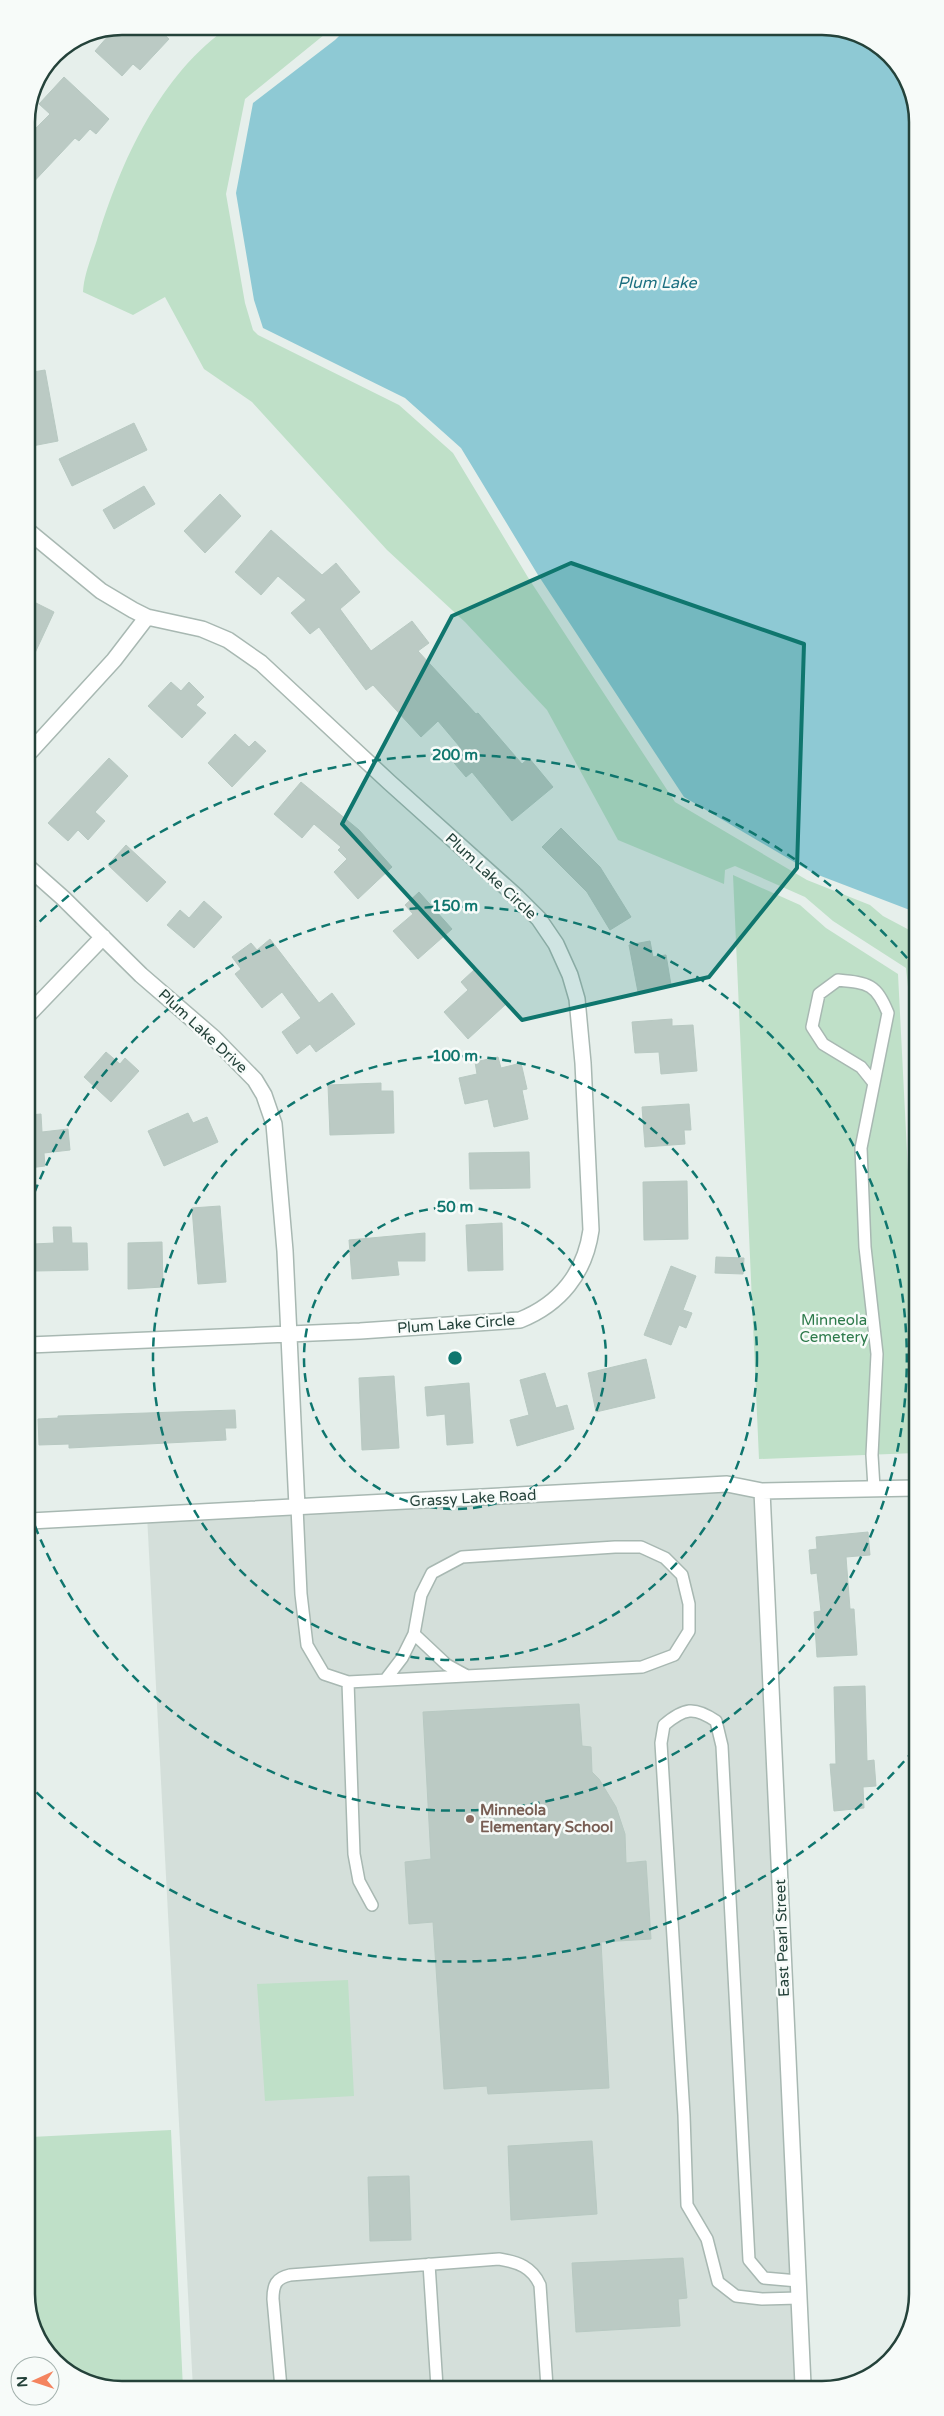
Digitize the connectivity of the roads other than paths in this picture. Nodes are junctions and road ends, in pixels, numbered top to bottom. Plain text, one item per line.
1 (35, 537) edge
2 (147, 617) junction
3 (35, 746) edge
4 (35, 874) edge
5 (103, 937) junction
6 (35, 1008) edge
7 (873, 1082) junction
8 (290, 1333) junction
9 (35, 1345) edge
10 (874, 1488) junction
11 (909, 1488) edge
12 (762, 1491) junction
13 (297, 1507) junction
14 (35, 1521) edge
15 (414, 1634) junction
16 (467, 1676) junction
17 (386, 1679) junction
18 (348, 1682) junction
19 (372, 1905) dead end
20 (429, 2264) junction
21 (798, 2281) junction
22 (799, 2298) junction
23 (280, 2381) edge
24 (437, 2381) edge
25 (547, 2381) edge
26 (802, 2381) edge

1 - 2 street, Plum Lake Circle
2 - 3 street
2 - 8 street, Plum Lake Circle
4 - 5 street, Plum Lake Drive
5 - 6 street
5 - 8 street, Plum Lake Drive
7 - 7 lane
7 - 10 lane
8 - 9 street, Plum Lake Circle
8 - 13 street
10 - 11 street, Grassy Lake Road
10 - 12 street, Grassy Lake Road
12 - 13 street, Grassy Lake Road
12 - 21 street, East Pearl Street
13 - 14 street, Grassy Lake Road
13 - 18 lane
15 - 16 lane
15 - 16 lane
15 - 17 lane
16 - 17 lane
17 - 18 lane
18 - 19 lane
20 - 23 lane
20 - 24 lane
20 - 25 lane
21 - 22 street, East Pearl Street
21 - 22 lane
22 - 26 street, East Pearl Street

